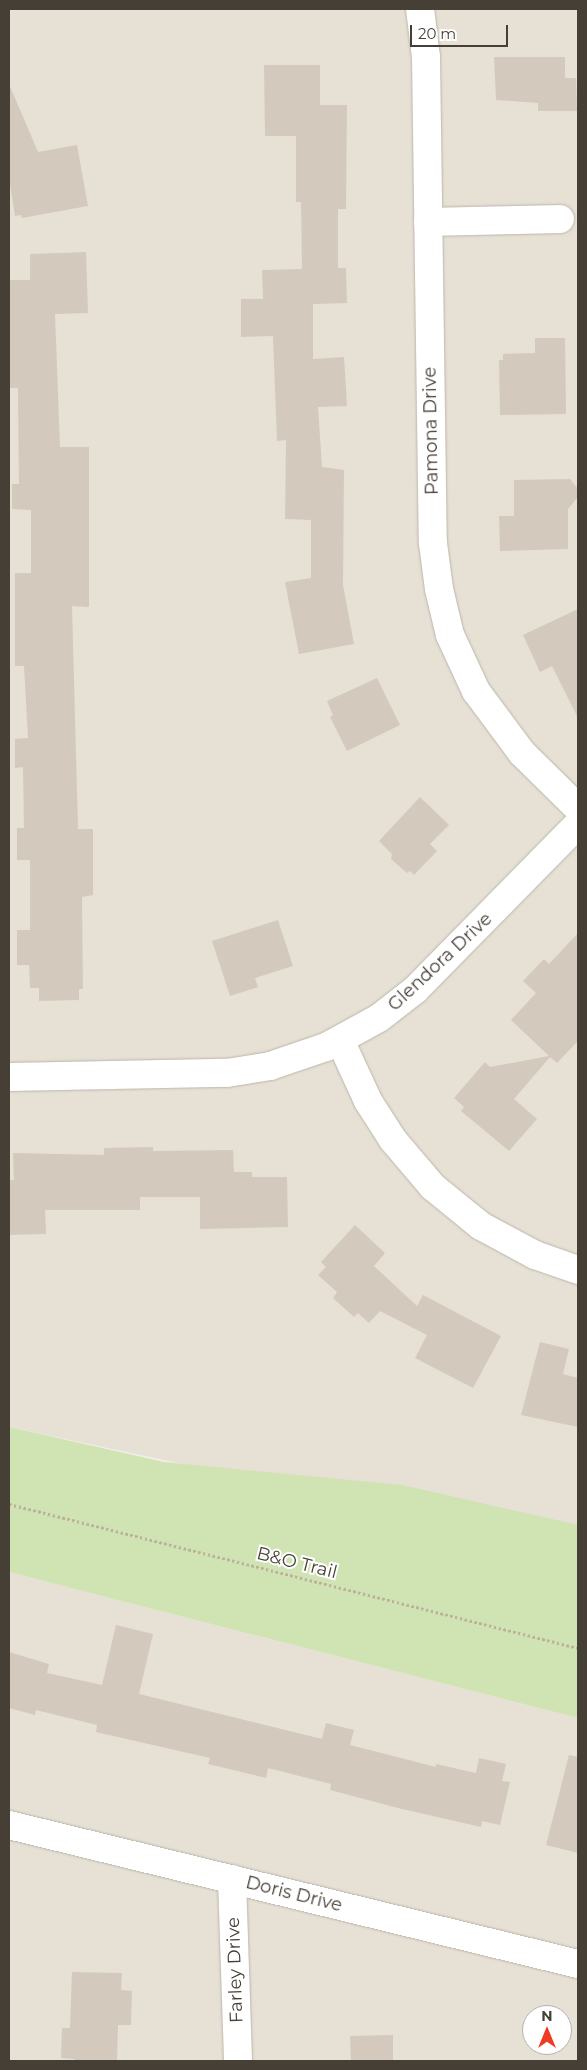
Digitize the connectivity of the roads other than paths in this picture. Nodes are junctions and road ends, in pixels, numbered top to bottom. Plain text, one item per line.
1 (420, 9) edge
2 (560, 218) dead end
3 (428, 222) junction
4 (578, 808) edge
5 (578, 824) edge
6 (340, 1040) junction
7 (9, 1077) edge
8 (578, 1270) edge
9 (9, 1825) edge
10 (232, 1879) junction
11 (578, 1964) edge
12 (238, 2061) edge

1 - 3 street, Pamona Drive
2 - 3 street
3 - 4 street, Pamona Drive
5 - 6 street, Glendora Drive
6 - 7 street, Glendora Drive
6 - 8 street
9 - 10 street, Doris Drive
10 - 11 street, Doris Drive
10 - 12 street, Farley Drive

